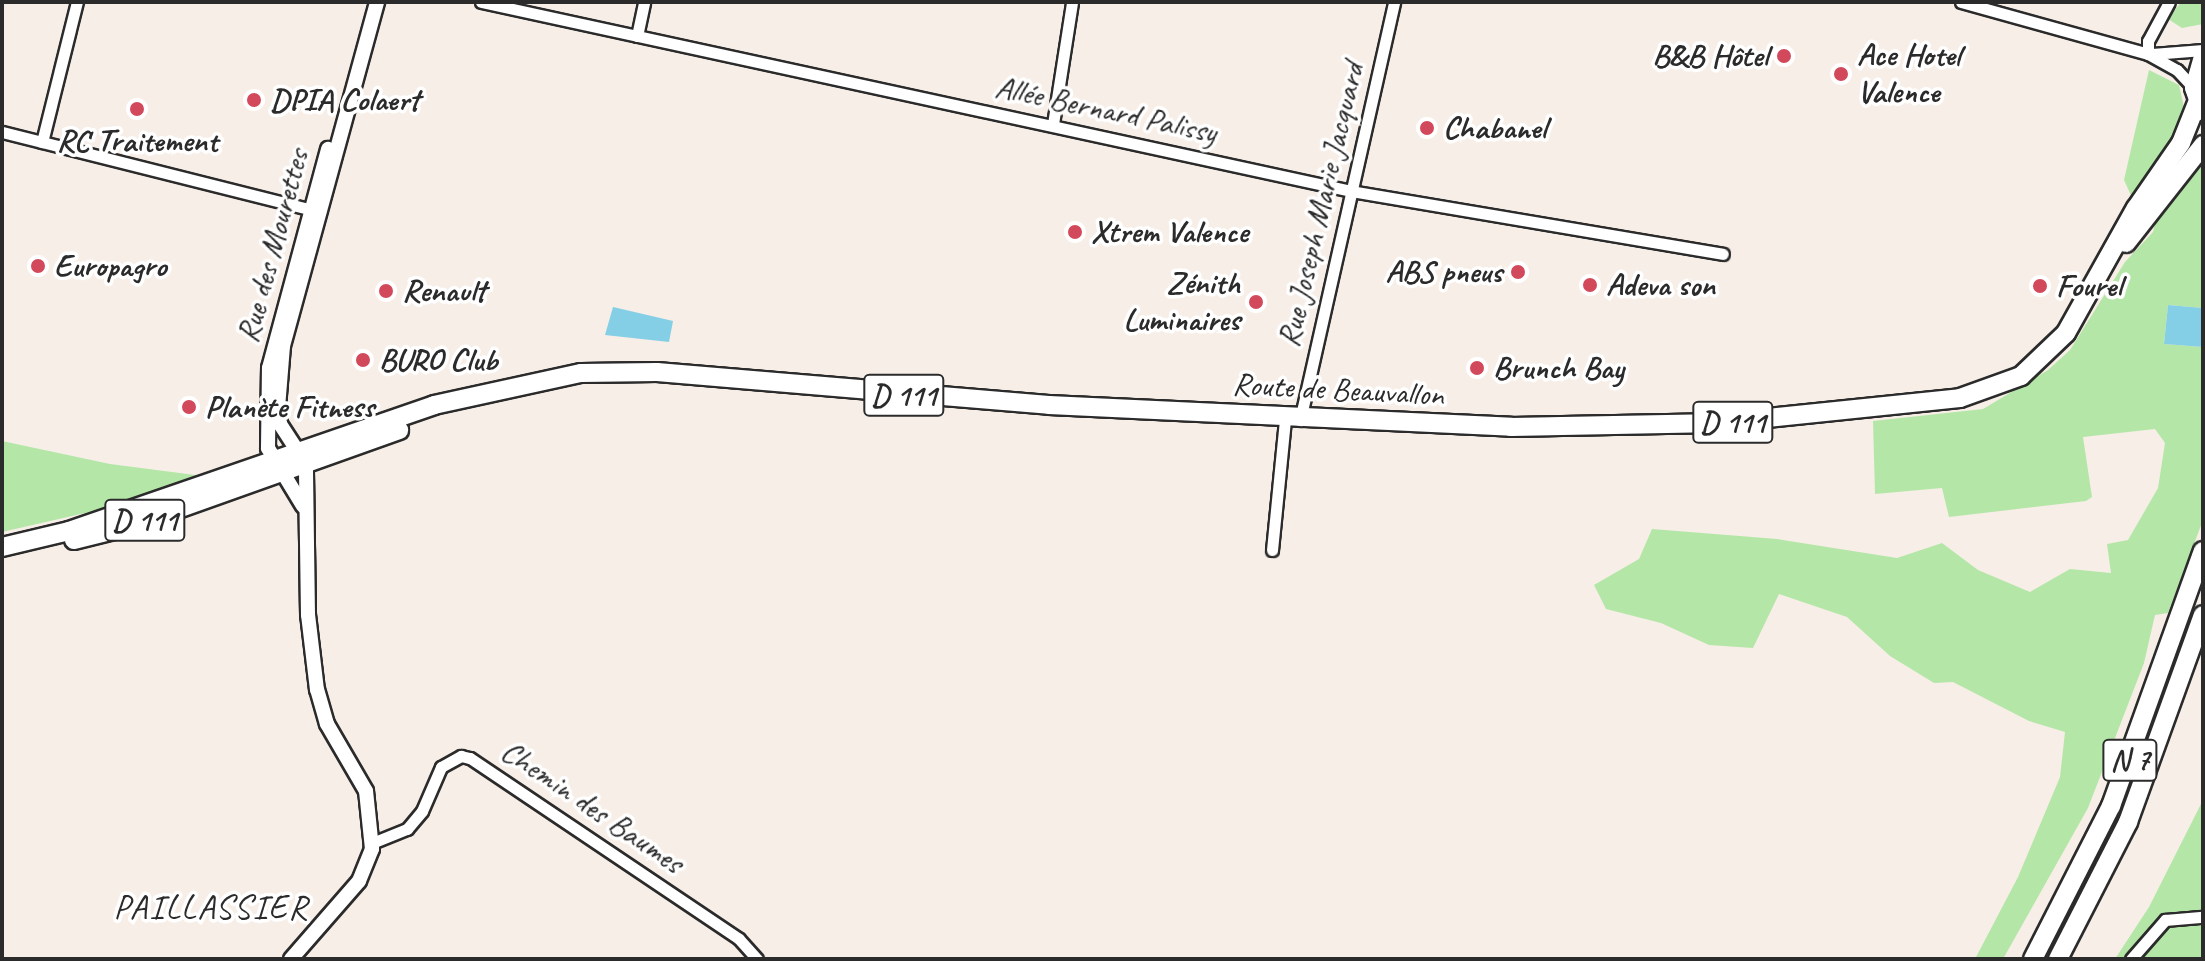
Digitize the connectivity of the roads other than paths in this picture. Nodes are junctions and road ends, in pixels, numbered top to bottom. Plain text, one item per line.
1 (77, 2) edge
2 (368, 2) edge
3 (377, 2) edge
4 (481, 2) edge
5 (644, 2) edge
6 (1072, 2) edge
7 (1394, 2) edge
8 (1961, 2) edge
9 (2169, 2) edge
10 (637, 36) junction
11 (2203, 50) edge
12 (2148, 54) junction
13 (2203, 57) edge
14 (2198, 101) edge
15 (1053, 124) junction
16 (2, 132) edge
17 (42, 142) junction
18 (2203, 145) edge
19 (1351, 191) junction
20 (316, 211) junction
21 (1723, 254) dead end
22 (2107, 267) junction
23 (1293, 419) junction
24 (301, 458) junction
25 (278, 466) junction
26 (304, 510) junction
27 (2, 547) edge
28 (1272, 550) dead end
29 (2203, 551) edge
30 (2203, 615) edge
31 (372, 843) junction
32 (2203, 917) edge
33 (291, 959) edge
34 (757, 959) edge
35 (2033, 959) edge
36 (2058, 959) edge
37 (2131, 959) edge

1 - 17 street
2 - 20 street, Rue des Mourettes
3 - 20 street, Rue des Mourettes
4 - 10 street, Allée Bernard Palissy
5 - 10 street
6 - 15 street
7 - 19 street, Rue Joseph Marie Jacquard
8 - 12 street
9 - 12 street
10 - 15 street, Allée Bernard Palissy
11 - 12 street
12 - 14 street
13 - 14 main road
14 - 22 main road, D 111
15 - 19 street, Allée Bernard Palissy
16 - 17 street
17 - 20 street
18 - 22 main road, D 111
19 - 21 street, Allée Bernard Palissy
19 - 23 street, Rue Joseph Marie Jacquard
20 - 24 street, Rue des Mourettes
20 - 25 street, Rue des Mourettes
22 - 23 main road, Route de Beauvallon / D 111
23 - 24 main road, Route de Beauvallon / D 111
23 - 28 street, Rue Joseph Marie Jacquard
24 - 25 main road, Route de Beauvallon / D 111
24 - 26 street
25 - 26 street
25 - 27 main road, Route de Beauvallon / D 111
26 - 31 street
29 - 35 main road, N 7
30 - 36 main road, N 7
31 - 33 street
31 - 34 street, Chemin des Baumes
32 - 37 street

